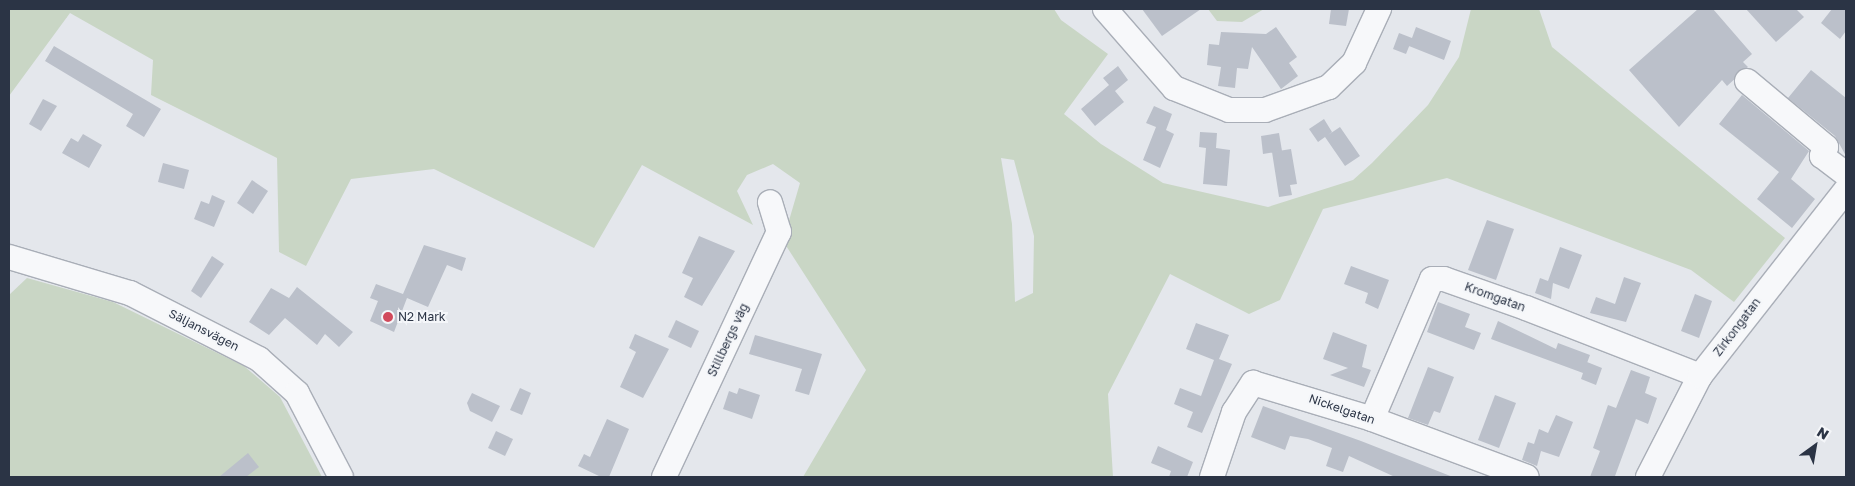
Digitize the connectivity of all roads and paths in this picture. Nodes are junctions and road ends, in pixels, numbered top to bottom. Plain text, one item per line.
1 (1105, 9) edge
2 (1379, 9) edge
3 (1748, 81) dead end
4 (1846, 174) edge
5 (1846, 190) edge
6 (770, 202) dead end
7 (9, 257) edge
8 (1700, 376) junction
9 (1372, 419) junction
10 (342, 477) edge
11 (664, 477) edge
12 (1212, 477) edge
13 (1527, 477) edge
14 (1648, 477) edge

1 - 2 street
3 - 4 street
5 - 8 street, Zirkongatan
6 - 11 street, Stillbergs väg
7 - 10 street, Säljansvägen
8 - 9 street, Kromgatan
8 - 14 street, Zirkongatan
9 - 12 street, Nickelgatan
9 - 13 street, Nickelgatan

